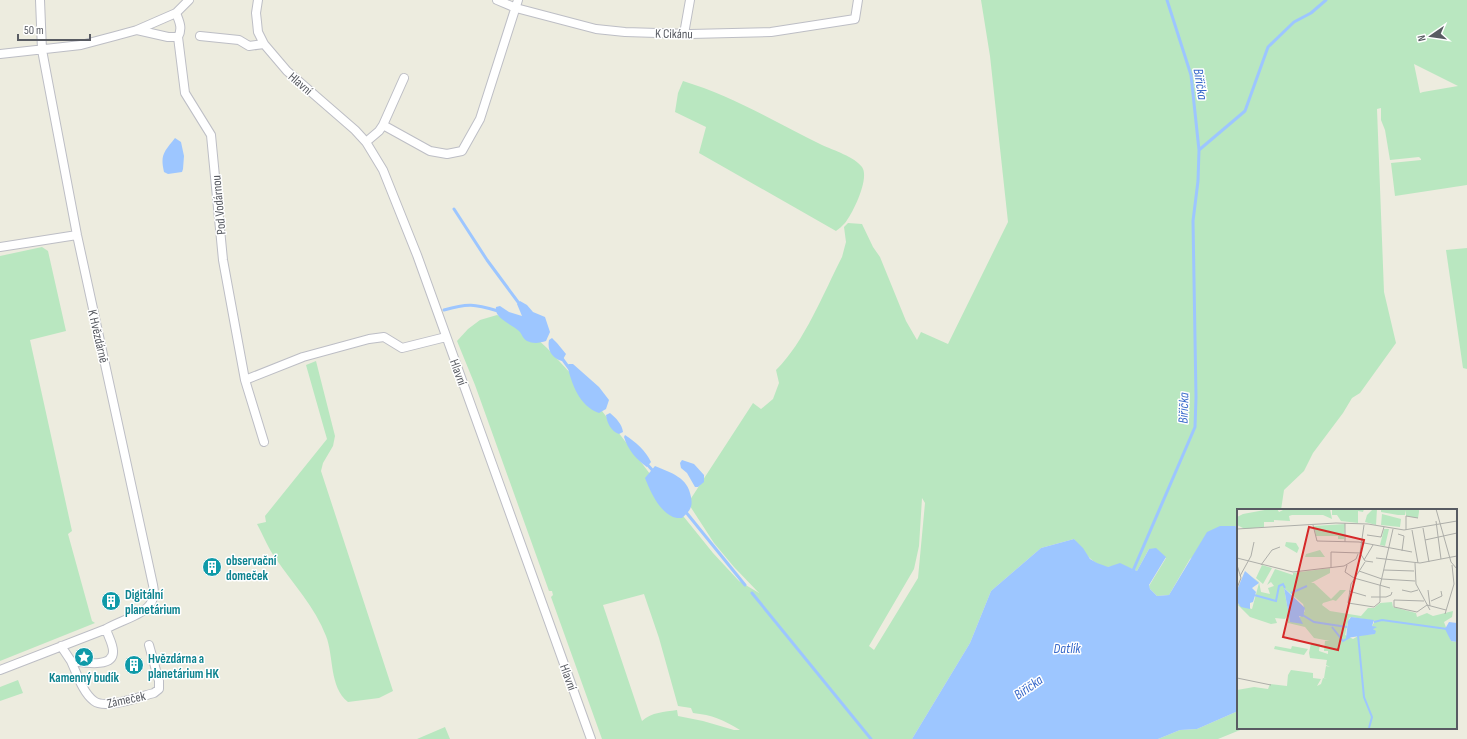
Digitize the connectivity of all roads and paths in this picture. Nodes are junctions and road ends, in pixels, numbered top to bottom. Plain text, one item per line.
1 (40, 0) edge
2 (189, 0) edge
3 (258, 0) edge
4 (497, 0) edge
5 (690, 0) edge
6 (858, 0) edge
7 (517, 4) edge
8 (176, 12) junction
9 (137, 30) junction
10 (684, 34) junction
11 (200, 36) dead end
12 (178, 37) junction
13 (264, 44) junction
14 (42, 50) junction
15 (0, 54) edge
16 (404, 78) dead end
17 (383, 125) junction
18 (366, 142) junction
19 (77, 235) junction
20 (0, 247) edge
21 (446, 337) junction
22 (245, 380) junction
23 (264, 442) dead end
24 (106, 629) junction
25 (149, 645) dead end
26 (61, 646) junction
27 (71, 661) junction
28 (0, 670) edge
29 (591, 739) edge

1 - 14 street, K Hvězdárně
2 - 8 street
3 - 13 street, Hlavní
4 - 7 street, K Cikánu
5 - 10 street
6 - 10 street, K Cikánu
7 - 10 street, K Cikánu
7 - 17 street
8 - 9 street
8 - 12 street, Pod Vodárnou
9 - 12 street
9 - 14 street
11 - 13 street
12 - 22 street, Pod Vodárnou
13 - 18 street, Hlavní
14 - 15 street
14 - 19 street, K Hvězdárně
16 - 17 street
17 - 18 street
18 - 21 street, Hlavní
19 - 20 street
19 - 24 street, K Hvězdárně
21 - 22 street
21 - 29 street, Hlavní
22 - 23 street, Pod Vodárnou
24 - 26 street, K Hvězdárně
24 - 27 street
25 - 27 street, Zámeček
26 - 27 street, Zámeček
26 - 28 street

